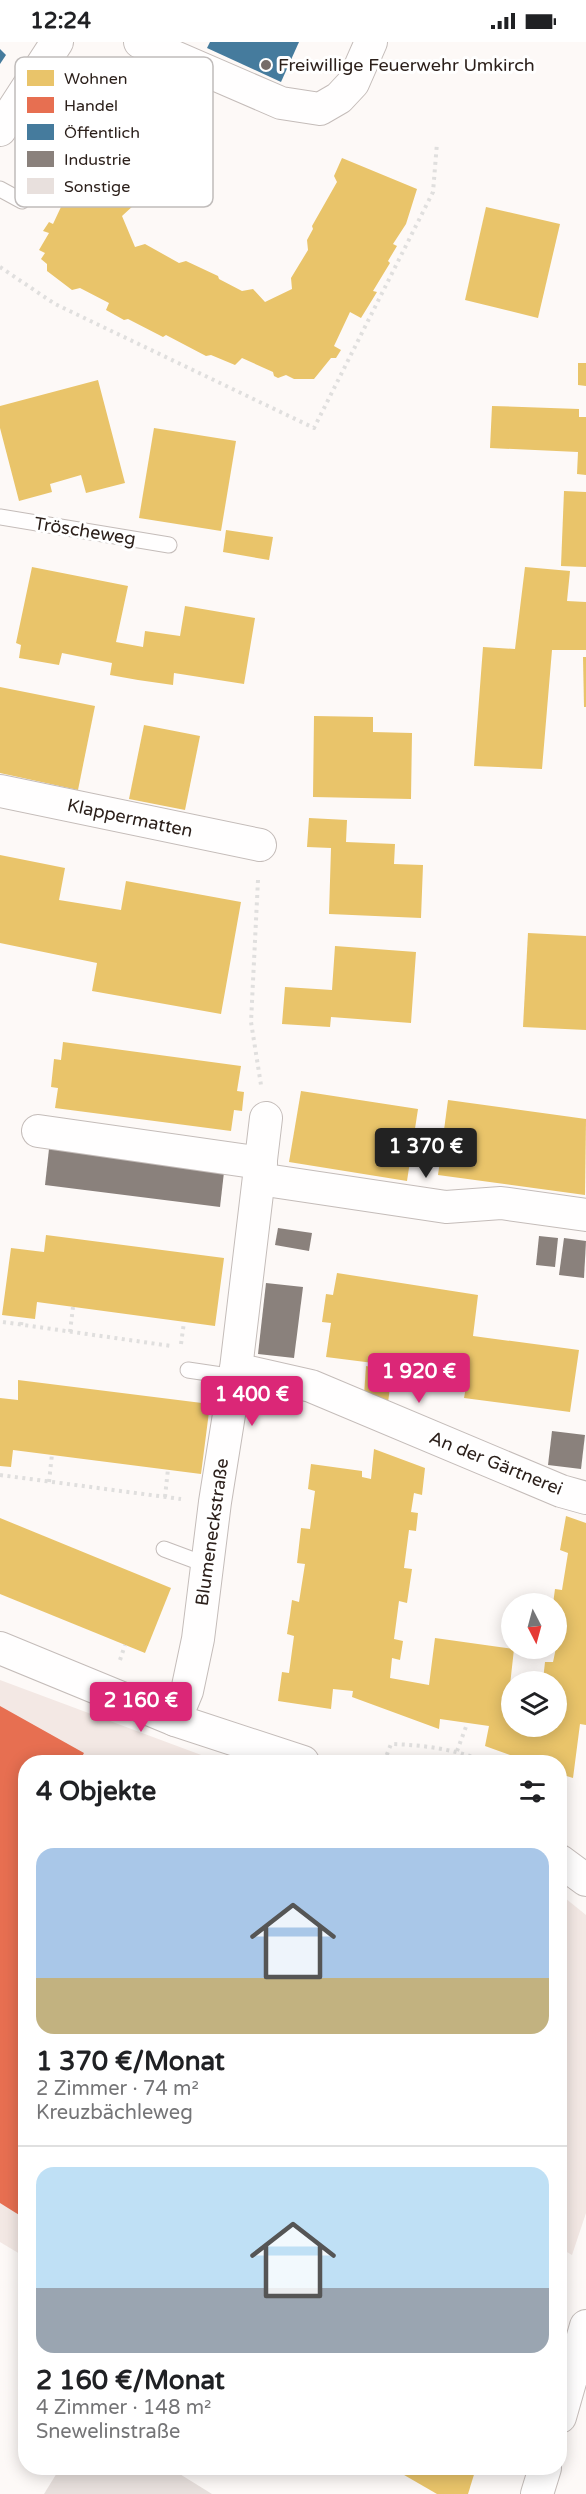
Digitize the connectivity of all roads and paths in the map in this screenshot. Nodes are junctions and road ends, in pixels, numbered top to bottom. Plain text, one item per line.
1 (57, 42) edge
2 (140, 42) edge
3 (371, 42) edge
4 (47, 57) edge
5 (175, 57) edge
6 (213, 74) edge
7 (15, 107) edge
8 (0, 130) edge
9 (437, 143) dead end
10 (0, 189) edge
11 (15, 197) edge
12 (0, 267) edge
13 (0, 517) edge
14 (169, 545) dead end
15 (0, 791) edge
16 (260, 845) joint
17 (266, 1118) joint
18 (38, 1131) dead end
19 (260, 1171) junction
20 (586, 1215) edge
21 (74, 1307) dead end
22 (22, 1318) dead end
23 (3, 1322) dead end
24 (184, 1322) dead end
25 (21, 1325) junction
26 (70, 1332) junction
27 (188, 1370) dead end
28 (235, 1373) junction
29 (52, 1454) dead end
30 (168, 1469) dead end
31 (0, 1475) edge
32 (49, 1482) junction
33 (165, 1497) junction
34 (586, 1498) edge
35 (186, 1499) dead end
36 (164, 1549) dead end
37 (207, 1565) junction
38 (0, 1648) edge
39 (175, 1720) junction
40 (466, 1724) dead end
41 (457, 1751) junction
42 (282, 1755) edge
43 (387, 1755) edge
44 (468, 1755) edge
45 (567, 1866) edge
46 (586, 1880) edge
47 (586, 2326) edge
48 (567, 2393) edge
49 (543, 2475) edge
50 (537, 2494) edge

1 - 4 street
2 - 5 street
3 - 6 street
7 - 8 street
9 - 12 path
10 - 11 lane
13 - 14 lane, Tröscheweg
15 - 16 street, Klappermatten
16 - 17 path
17 - 19 street, Blumeneckstraße
18 - 19 street
19 - 20 street
19 - 28 street, Blumeneckstraße
21 - 26 path
22 - 25 path
23 - 25 path
24 - 26 path
25 - 26 path
27 - 28 lane
28 - 34 street, An der Gärtnerei
28 - 37 street, Blumeneckstraße
29 - 32 path
30 - 33 path
31 - 32 path
32 - 33 path
33 - 35 path
36 - 37 lane
37 - 39 street, Blumeneckstraße
38 - 39 street
39 - 42 street
40 - 41 path
41 - 43 path
41 - 44 path
45 - 46 street
47 - 48 street
49 - 50 street

